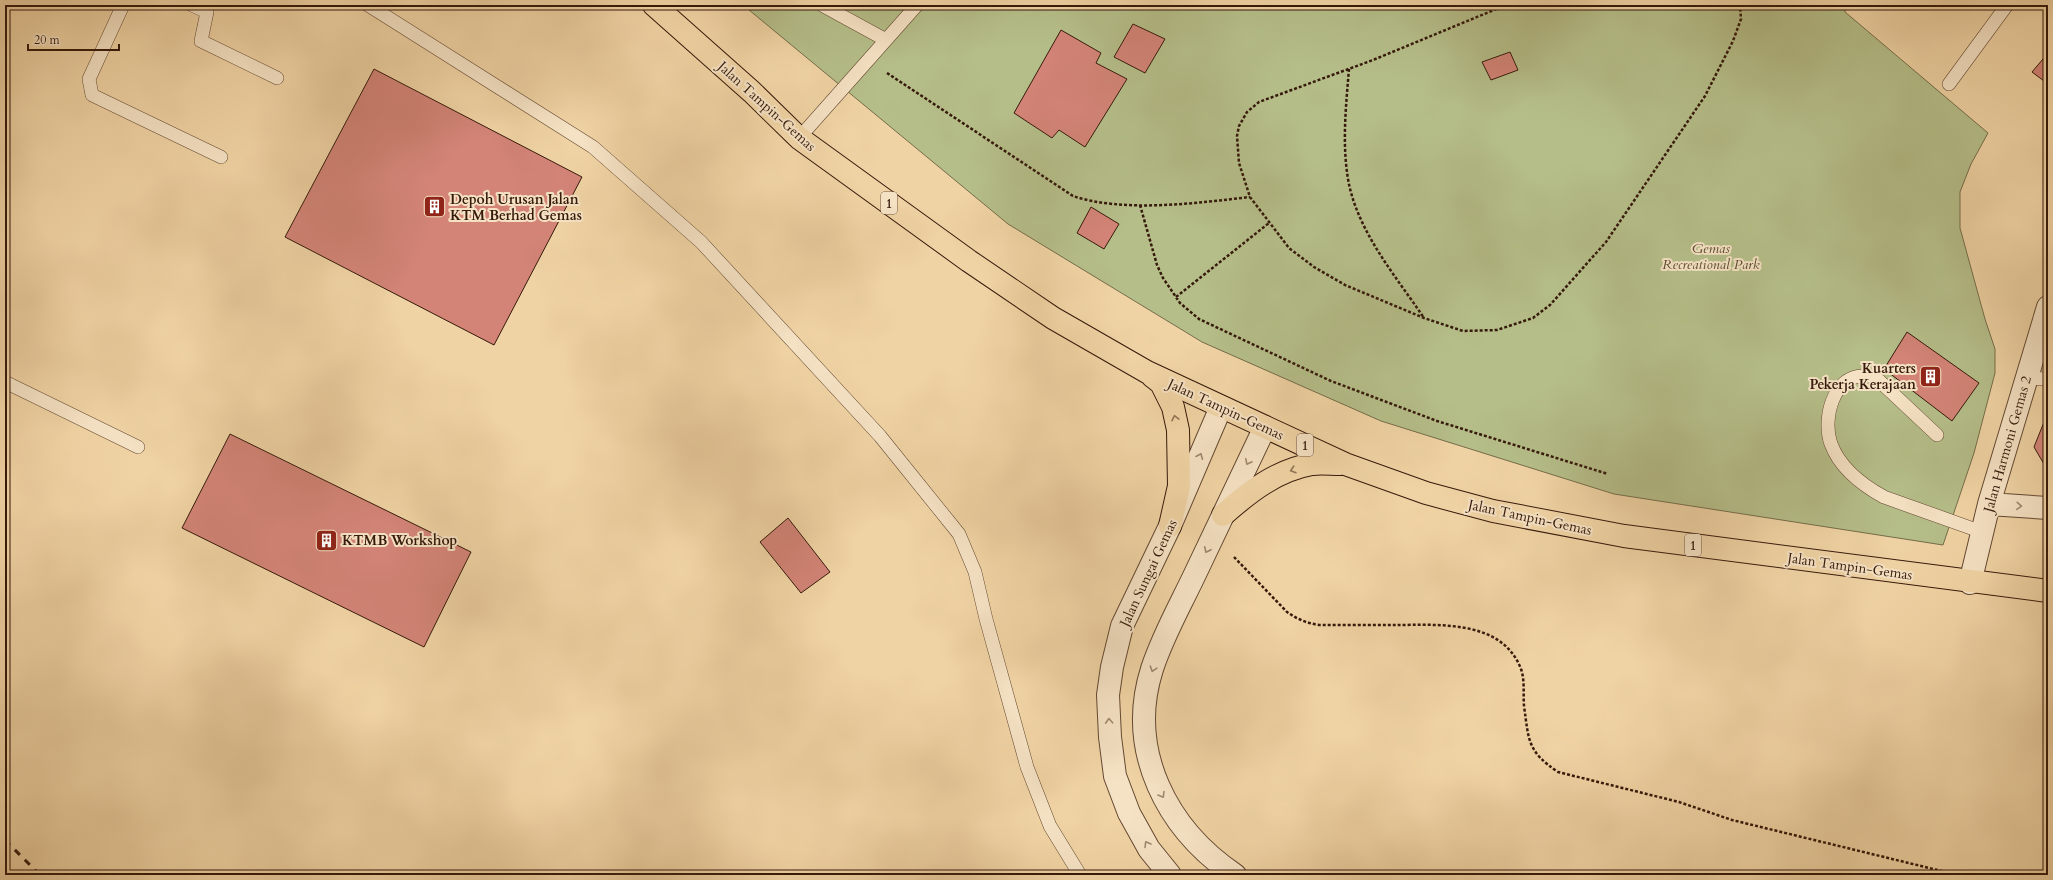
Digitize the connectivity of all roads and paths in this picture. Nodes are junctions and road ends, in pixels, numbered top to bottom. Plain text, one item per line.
1 (123, 5) edge
2 (192, 5) edge
3 (368, 5) edge
4 (654, 5) edge
5 (822, 5) edge
6 (917, 5) edge
7 (1506, 5) edge
8 (1740, 5) edge
9 (2007, 5) edge
10 (886, 40) junction
11 (868, 60) junction
12 (1349, 69) junction
13 (277, 78) dead end
14 (1949, 84) dead end
15 (799, 138) junction
16 (221, 157) dead end
17 (1250, 197) junction
18 (1140, 204) junction
19 (1269, 223) junction
20 (1176, 297) junction
21 (2048, 307) edge
22 (1424, 318) junction
23 (1147, 372) junction
24 (2027, 378) junction
25 (2048, 379) edge
26 (5, 382) edge
27 (1221, 407) junction
28 (1265, 427) junction
29 (1937, 435) dead end
30 (138, 447) dead end
31 (1345, 464) junction
32 (1608, 474) dead end
33 (1989, 504) junction
34 (2048, 508) edge
35 (1223, 515) junction
36 (1170, 526) junction
37 (1982, 532) junction
38 (1214, 536) junction
39 (1970, 583) junction
40 (2048, 591) edge
41 (1080, 875) edge
42 (1170, 875) edge
43 (1235, 875) edge
44 (1958, 875) edge

1 - 16 lane
2 - 13 lane
3 - 41 lane
4 - 15 highway, Jalan Tampin-Gemas / 1
5 - 10 lane
6 - 10 lane
7 - 12 path
8 - 22 path
9 - 14 lane
10 - 11 lane
11 - 15 lane
11 - 18 path
12 - 17 path
12 - 22 path
15 - 23 highway, Jalan Tampin-Gemas / 1
17 - 18 path
17 - 19 path
18 - 20 path
19 - 20 path
19 - 22 path
20 - 32 path
21 - 24 street, Jalan Harmoni Gemas 2
23 - 27 highway, Jalan Tampin-Gemas / 1
36 -> 23 highway
24 - 25 lane
24 - 33 street, Jalan Harmoni Gemas 2
26 - 30 lane
27 - 28 highway, Jalan Tampin-Gemas / 1
36 -> 27 street, Jalan Sungai Gemas
28 - 31 highway, Jalan Tampin-Gemas / 1
28 -> 35 street
29 - 37 lane
31 -> 35 highway
31 - 39 highway, Jalan Tampin-Gemas / 1
33 -> 34 street
33 - 37 street, Jalan Harmoni Gemas 2
35 - 38 street
42 -> 36 street, Jalan Sungai Gemas
37 - 39 street, Jalan Harmoni Gemas 2
38 -> 43 street
38 - 44 path
39 - 40 highway, Jalan Tampin-Gemas / 1

